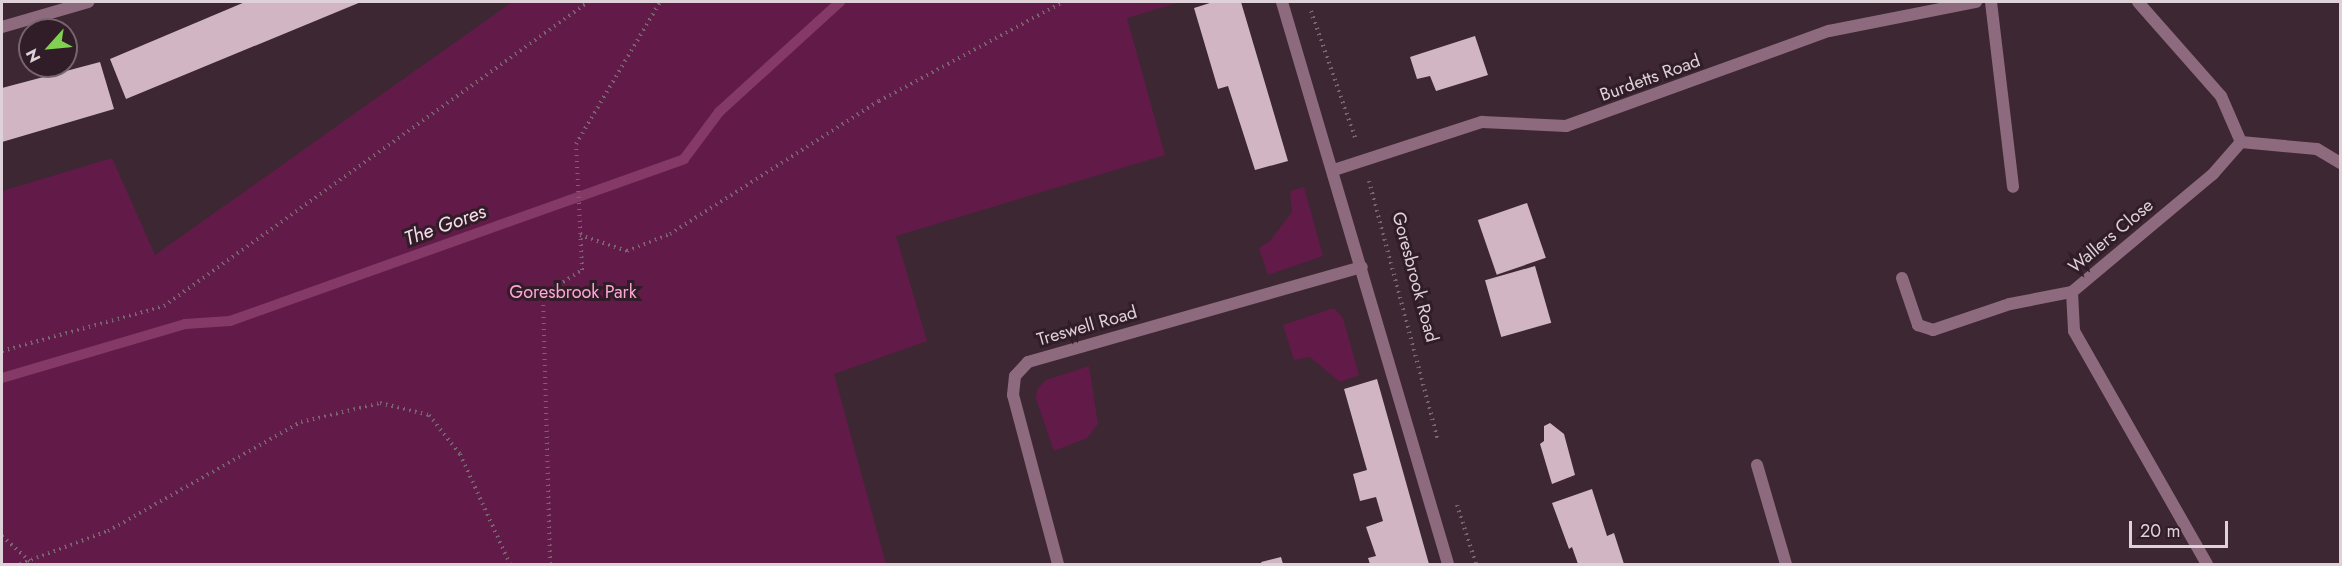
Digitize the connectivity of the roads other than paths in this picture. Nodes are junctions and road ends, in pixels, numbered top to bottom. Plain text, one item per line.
1 (88, 2) edge
2 (1282, 2) edge
3 (1976, 2) edge
4 (1991, 2) edge
5 (2138, 2) edge
6 (2, 27) edge
7 (2241, 142) junction
8 (2340, 164) edge
9 (1334, 170) junction
10 (2013, 187) dead end
11 (1362, 267) junction
12 (1902, 278) dead end
13 (2072, 292) junction
14 (1757, 465) dead end
15 (1058, 564) edge
16 (1448, 564) edge
17 (1786, 564) edge
18 (2207, 564) edge

1 - 6 street
2 - 9 street
3 - 9 street, Burdetts Road
4 - 10 street
5 - 7 street
7 - 8 street
7 - 13 street, Wallers Close
9 - 11 street
11 - 15 street, Treswell Road
11 - 16 street
12 - 13 street
13 - 18 street, Wallers Close
14 - 17 street

